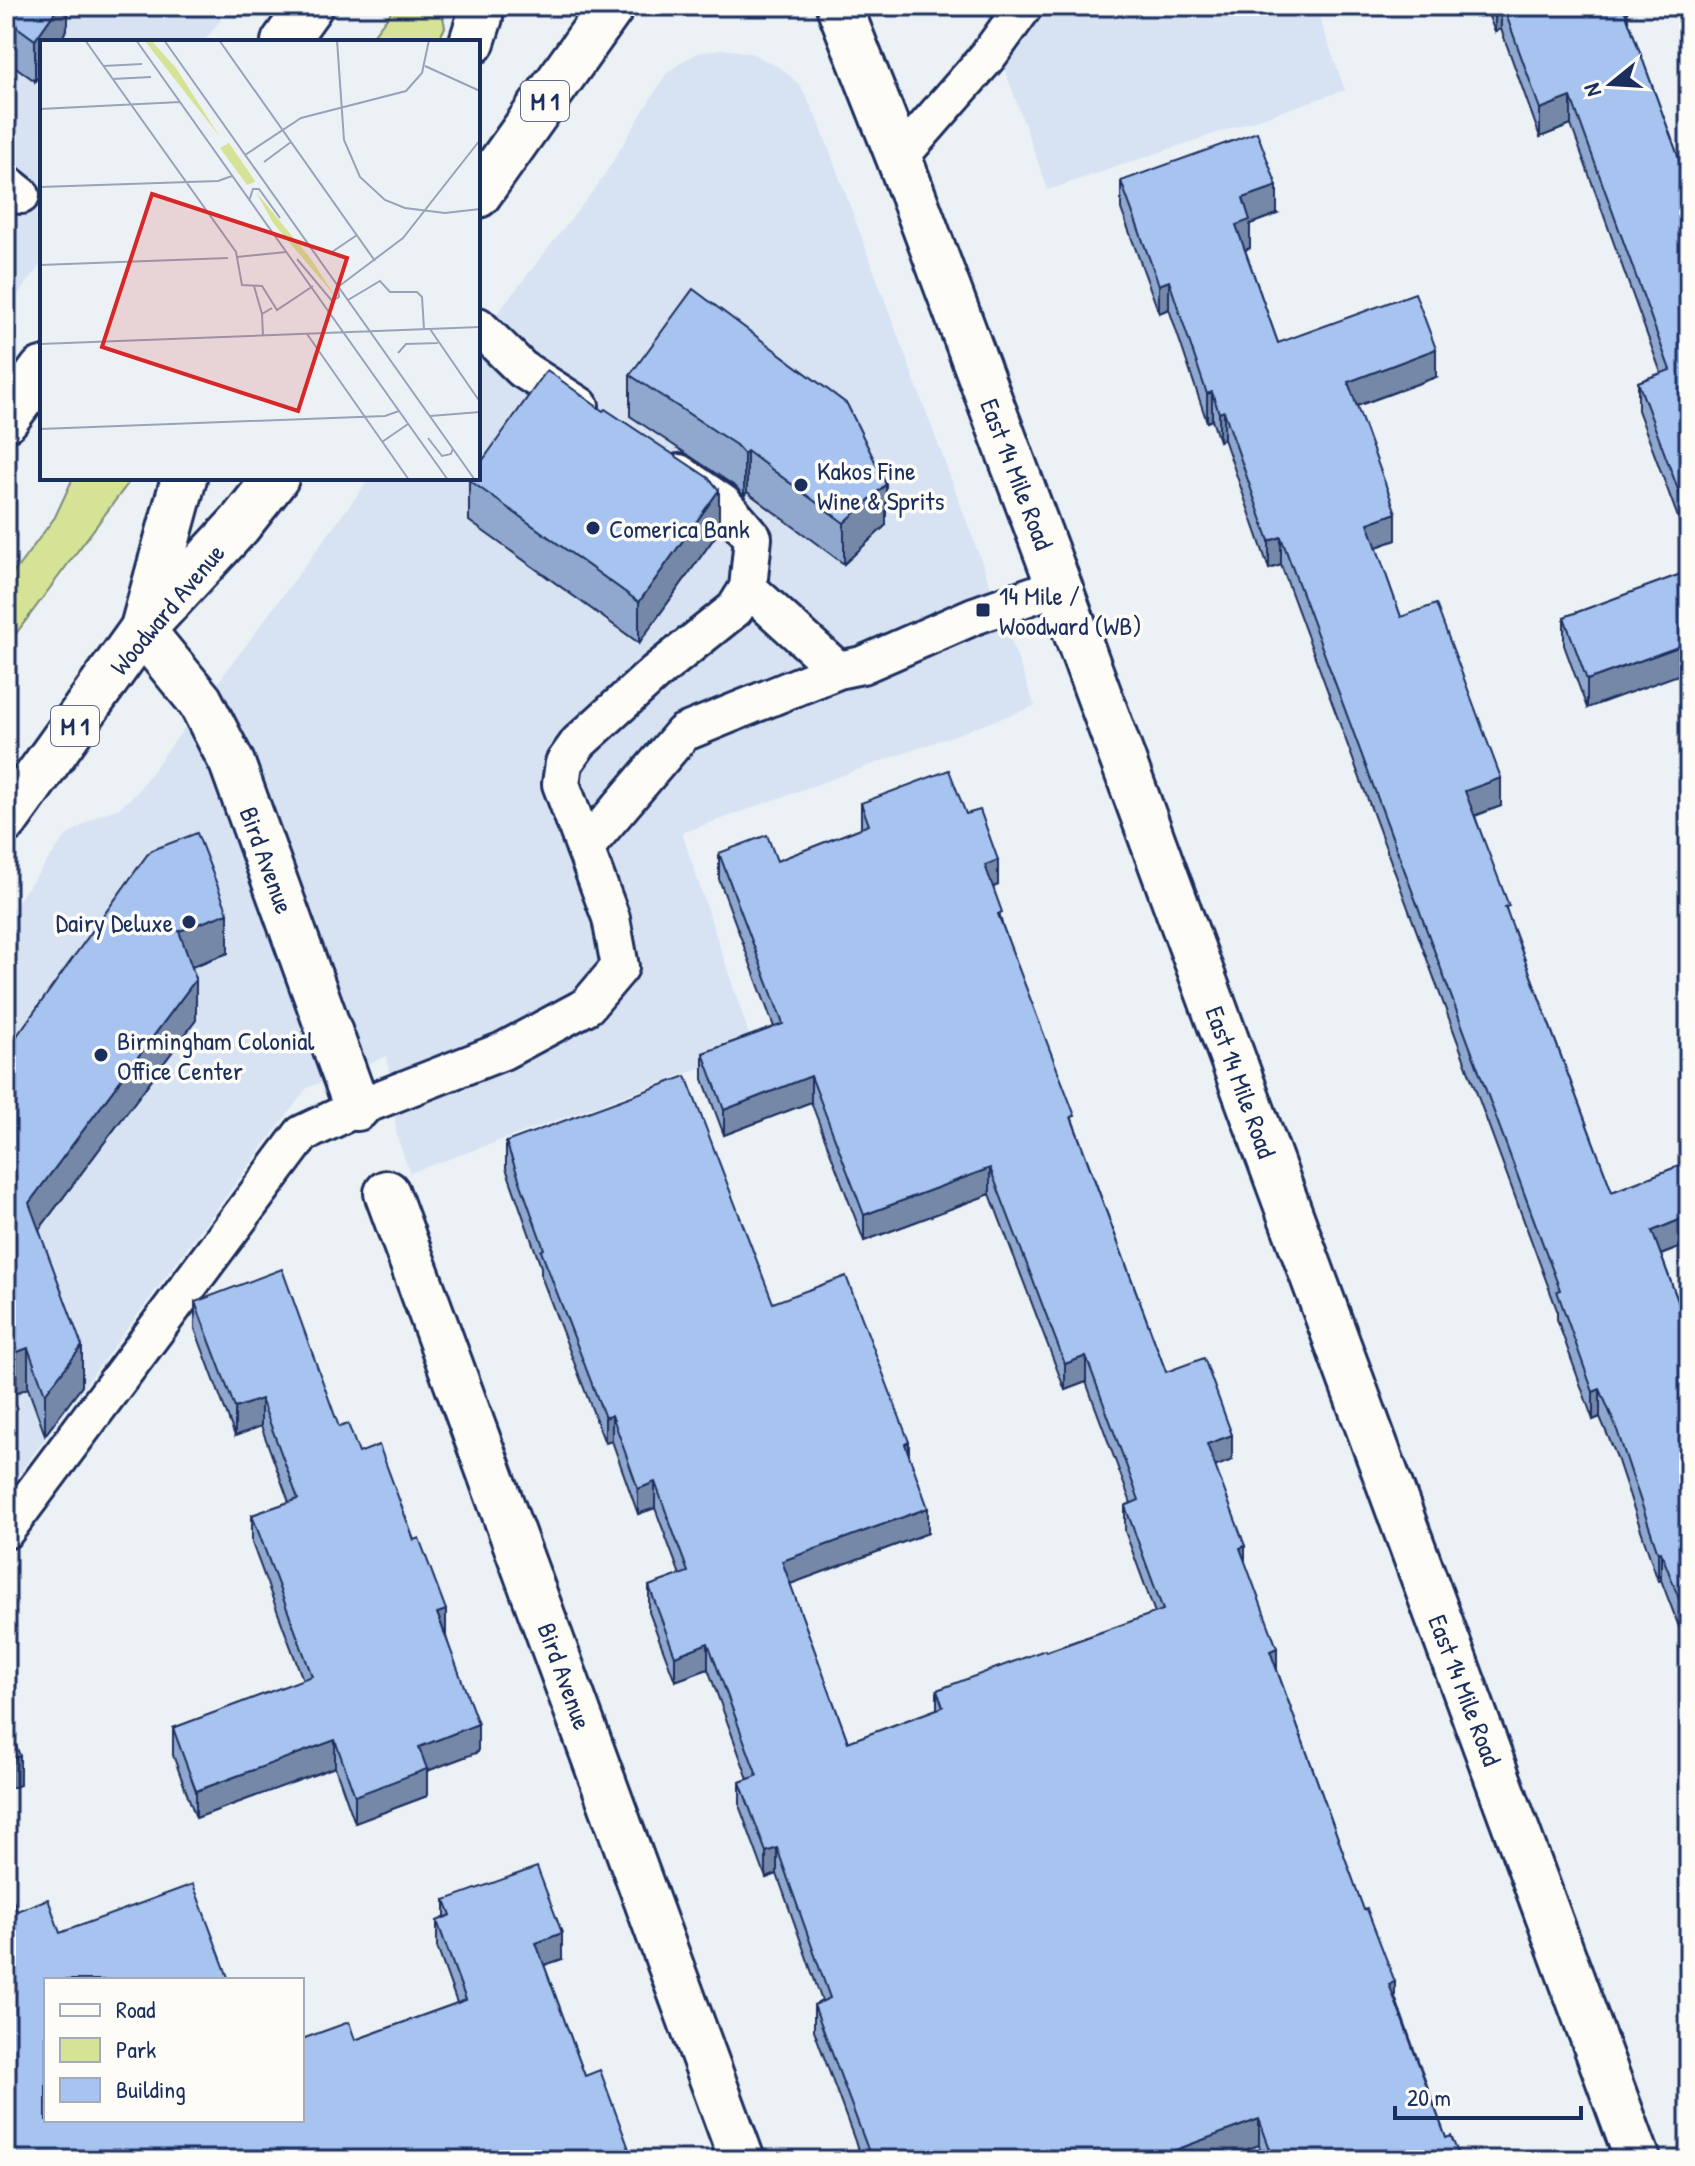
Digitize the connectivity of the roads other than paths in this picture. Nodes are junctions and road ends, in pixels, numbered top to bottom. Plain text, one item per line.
1 (310, 6) edge
2 (478, 6) edge
3 (612, 6) edge
4 (839, 6) edge
5 (1024, 6) edge
6 (285, 40) edge
7 (473, 40) edge
8 (899, 158) junction
9 (480, 192) edge
10 (480, 328) edge
11 (40, 373) edge
12 (6, 419) edge
13 (610, 427) edge
14 (648, 452) edge
15 (183, 480) edge
16 (274, 480) edge
17 (1059, 586) junction
18 (748, 588) junction
19 (142, 630) junction
20 (838, 670) junction
21 (6, 820) edge
22 (585, 848) junction
23 (357, 1108) junction
24 (387, 1193) dead end
25 (6, 1530) edge
26 (742, 2160) edge
27 (1638, 2160) edge

1 - 6 main road
2 - 7 main road
3 - 9 main road, M 1
4 - 8 main road, East 14 Mile Road
5 - 8 lane
8 - 17 main road, East 14 Mile Road
10 - 13 lane
11 - 12 main road
14 - 18 lane
15 - 19 main road
16 - 19 main road, Woodward Avenue / M 1
17 - 20 lane
17 - 27 main road, East 14 Mile Road
18 - 20 lane
18 - 22 lane
19 - 21 main road, Woodward Avenue / M 1
19 - 23 main road, Bird Avenue
20 - 22 lane
22 - 23 lane
23 - 25 lane
24 - 26 main road, Bird Avenue

